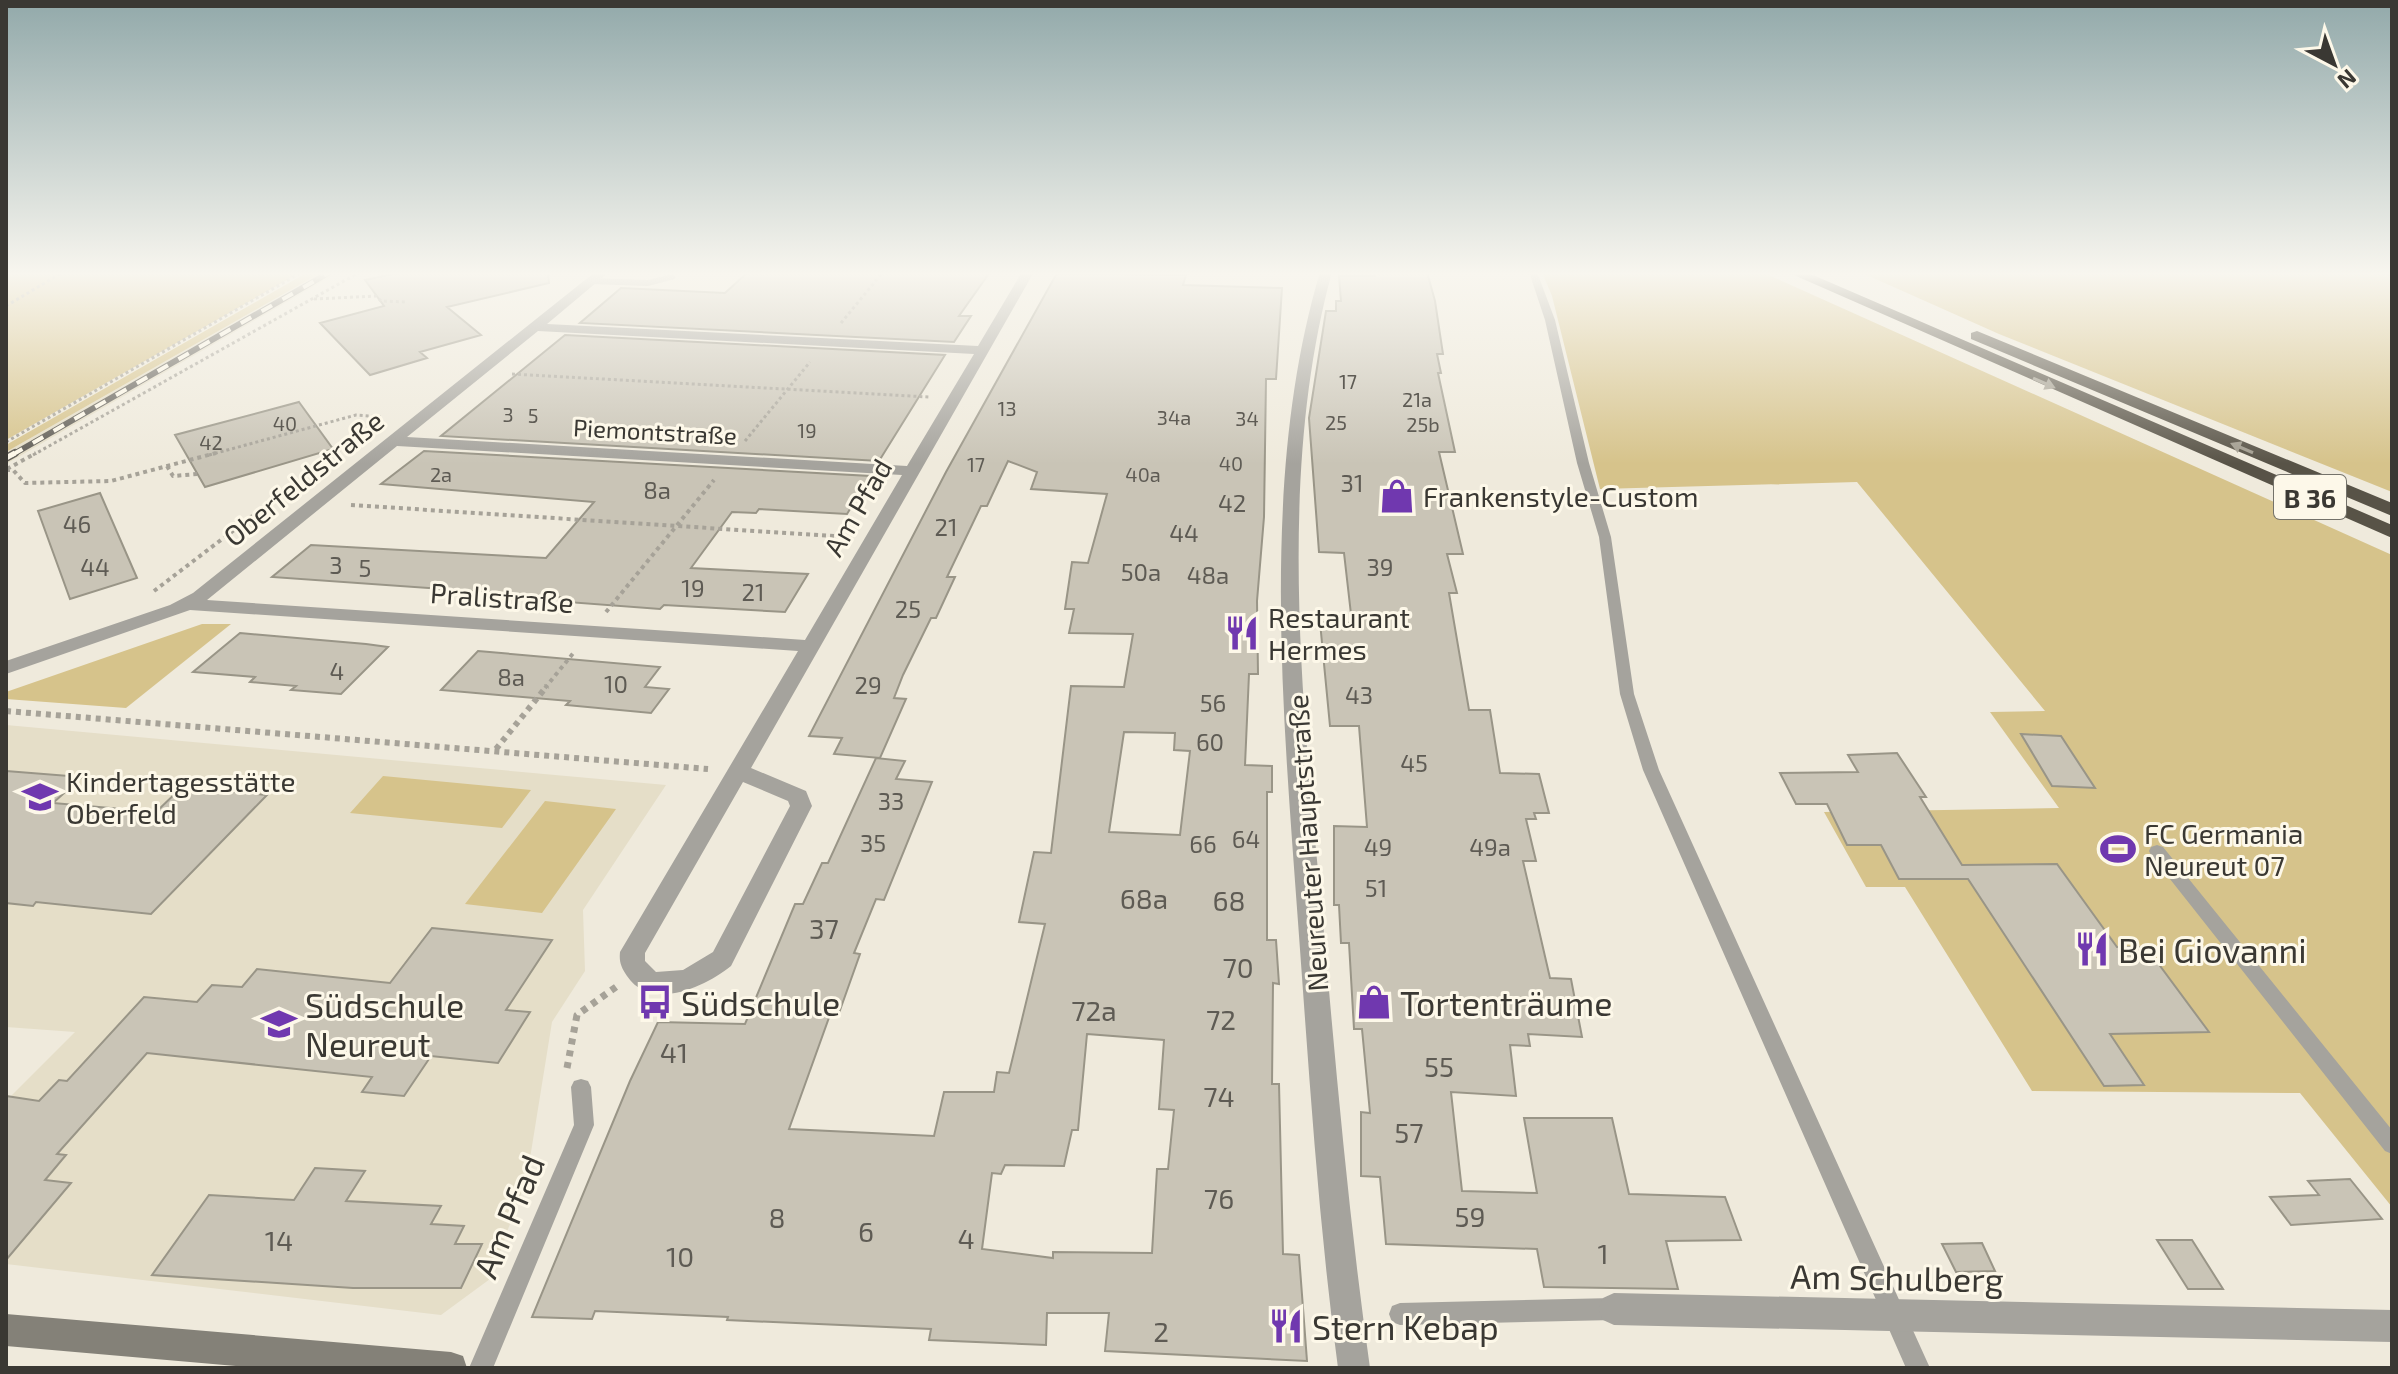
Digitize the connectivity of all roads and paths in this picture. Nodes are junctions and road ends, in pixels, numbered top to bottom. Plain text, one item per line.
1 (190, 336) edge
2 (243, 336) edge
3 (523, 336) edge
4 (712, 336) edge
5 (831, 336) edge
6 (990, 336) edge
7 (1309, 336) edge
8 (1554, 336) edge
9 (1940, 336) edge
10 (1982, 336) edge
11 (826, 342) junction
12 (982, 350) junction
13 (478, 372) junction
14 (787, 389) junction
15 (954, 399) junction
16 (374, 423) dead end
17 (363, 432) dead end
18 (395, 441) junction
19 (6, 442) edge
20 (730, 460) junction
21 (2228, 463) junction
22 (167, 466) junction
23 (6, 470) edge
24 (912, 471) junction
25 (197, 474) dead end
26 (316, 503) junction
27 (2392, 510) edge
28 (676, 526) junction
29 (2392, 532) edge
30 (873, 538) junction
31 (2392, 545) edge
32 (150, 594) dead end
33 (189, 604) junction
34 (590, 631) junction
35 (811, 646) junction
36 (6, 668) edge
37 (6, 711) edge
38 (496, 750) junction
39 (737, 771) junction
40 (2157, 851) dead end
41 (636, 972) junction
42 (581, 1087) joint
43 (2392, 1145) edge
44 (1614, 1309) joint
45 (1400, 1314) dead end
46 (1894, 1315) junction
47 (2392, 1326) edge
48 (6, 1330) edge
49 (451, 1368) edge
50 (481, 1368) edge
51 (1354, 1368) edge
52 (1918, 1368) edge

1 - 19 path
2 - 23 path
3 - 13 street, Oberfeldstraße
4 - 11 street
5 - 11 path
6 - 12 street, Am Pfad
7 - 51 street, Neureuter Hauptstraße
8 - 46 lane
9 -> 21 highway, B 36
27 -> 10 highway, B 36
11 - 12 street
11 - 14 path
12 - 15 street, Am Pfad
13 - 14 path
13 - 18 street, Oberfeldstraße
14 - 15 path
14 - 20 path
15 - 24 street, Am Pfad
16 - 22 path
17 - 32 path
18 - 20 street, Piemontstraße
18 - 26 street, Oberfeldstraße
20 - 24 street, Piemontstraße
20 - 28 path
21 - 29 highway, B 36
21 - 31 highway
22 - 23 path
22 - 25 path
24 - 30 street, Am Pfad
26 - 28 path
26 - 33 street, Oberfeldstraße
28 - 30 path
28 - 34 path
30 - 35 street, Am Pfad
33 - 34 street, Pralistraße
33 - 36 street, Oberfeldstraße
34 - 35 street, Pralistraße
34 - 38 path
35 - 39 street, Am Pfad
37 - 38 path
38 - 39 path
39 - 41 street, Am Pfad
39 - 41 street
40 - 43 lane
41 - 42 path
42 - 50 lane, Am Pfad
44 - 45 lane, Am Schulberg
44 - 46 street, Am Schulberg
46 - 47 street, Am Schulberg
46 - 52 lane
48 - 49 main road

